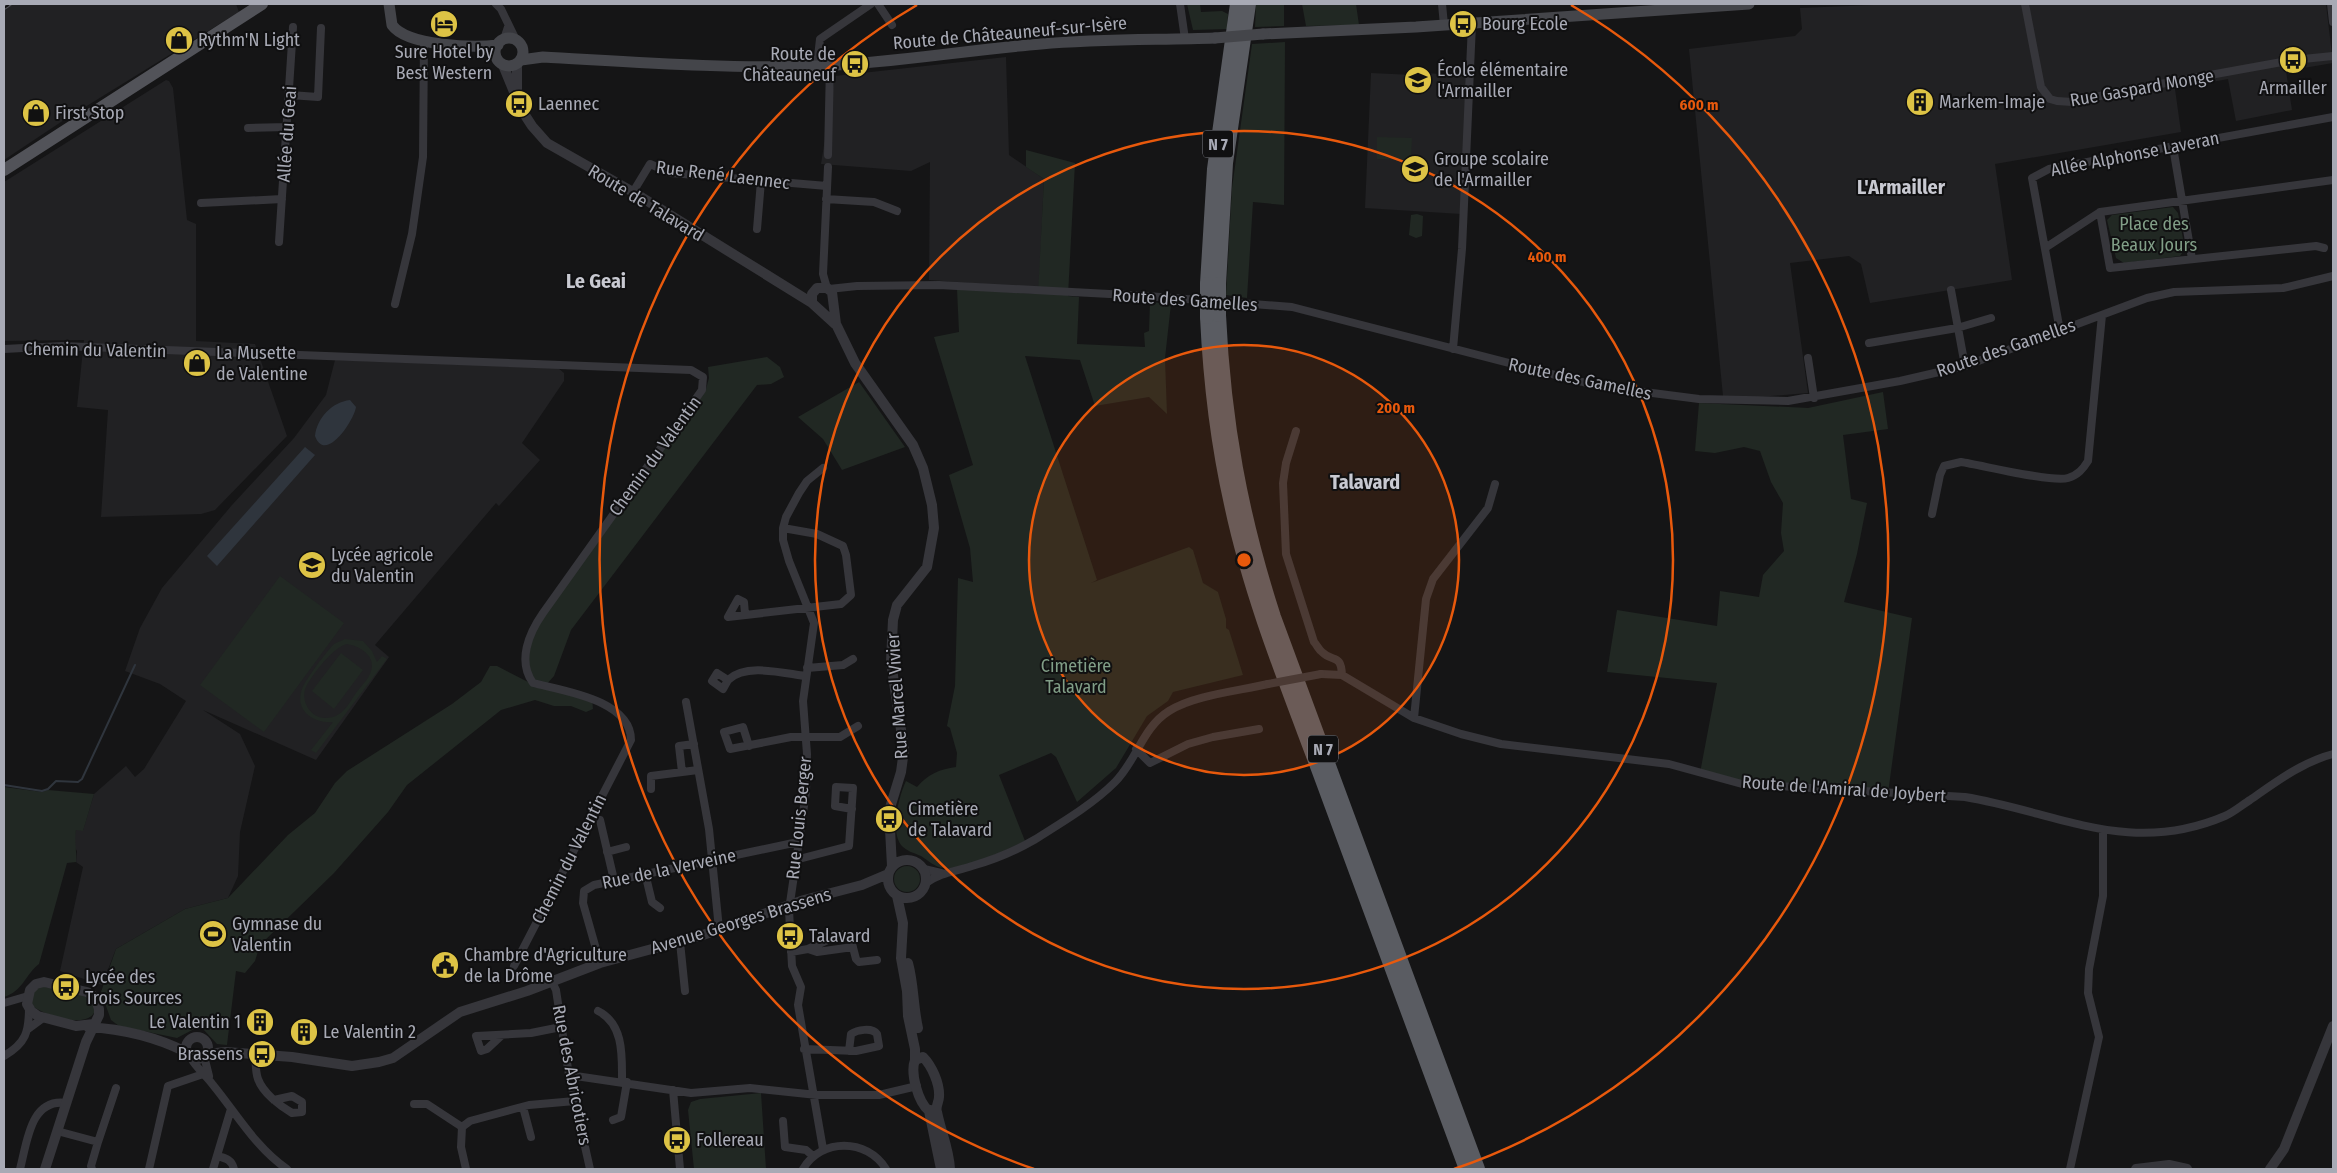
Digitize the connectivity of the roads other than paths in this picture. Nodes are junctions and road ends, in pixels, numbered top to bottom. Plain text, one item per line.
1 (496, 4) edge
2 (871, 4) edge
3 (878, 4) edge
4 (1180, 4) edge
5 (1237, 4) edge
6 (1250, 4) edge
7 (1442, 4) edge
8 (1749, 4) edge
9 (2025, 4) edge
10 (2332, 4) edge
11 (259, 5) edge
12 (389, 5) edge
13 (2333, 17) edge
14 (2333, 22) edge
15 (1472, 24) junction
16 (892, 25) dead end
17 (1444, 25) junction
18 (293, 27) dead end
19 (508, 27) junction
20 (321, 28) dead end
21 (1185, 39) junction
22 (424, 40) junction
23 (501, 42) junction
24 (520, 44) junction
25 (472, 47) junction
26 (2333, 56) edge
27 (543, 57) junction
28 (500, 61) junction
29 (519, 62) junction
30 (830, 65) junction
31 (817, 66) junction
32 (290, 95) junction
33 (517, 98) junction
34 (2333, 117) edge
35 (288, 127) junction
36 (248, 128) dead end
37 (2173, 147) junction
38 (828, 155) dead end
39 (828, 167) dead end
40 (4, 170) edge
41 (2333, 180) edge
42 (761, 181) junction
43 (827, 186) junction
44 (633, 192) junction
45 (282, 199) junction
46 (826, 199) junction
47 (2182, 201) junction
48 (201, 204) dead end
49 (897, 211) dead end
50 (2100, 212) junction
51 (757, 228) dead end
52 (279, 242) dead end
53 (2045, 248) junction
54 (2324, 248) dead end
55 (2192, 259) junction
56 (2333, 276) edge
57 (1213, 284) junction
58 (848, 288) junction
59 (822, 289) junction
60 (1951, 290) dead end
61 (793, 291) junction
62 (832, 302) junction
63 (395, 304) dead end
64 (816, 306) junction
65 (2102, 315) junction
66 (1213, 316) junction
67 (1991, 318) dead end
68 (836, 324) junction
69 (1957, 328) junction
70 (2060, 331) junction
71 (1869, 343) dead end
72 (4, 349) edge
73 (1453, 349) junction
74 (1808, 358) dead end
75 (1965, 366) junction
76 (1814, 398) junction
77 (1296, 431) dead end
78 (823, 468) dead end
79 (1495, 484) dead end
80 (1932, 514) dead end
81 (783, 528) junction
82 (810, 608) junction
83 (745, 614) dead end
84 (852, 659) dead end
85 (807, 668) junction
86 (1342, 675) junction
87 (805, 676) junction
88 (728, 680) dead end
89 (686, 702) dead end
90 (1414, 718) junction
91 (858, 726) dead end
92 (1259, 729) dead end
93 (806, 737) junction
94 (694, 744) junction
95 (749, 746) dead end
96 (1136, 749) junction
97 (2333, 754) edge
98 (698, 770) junction
99 (682, 772) junction
100 (651, 789) dead end
101 (852, 809) dead end
102 (600, 820) dead end
103 (2103, 831) junction
104 (889, 834) junction
105 (798, 842) junction
106 (626, 847) dead end
107 (607, 852) junction
108 (712, 858) junction
109 (795, 860) junction
110 (905, 860) junction
111 (890, 870) junction
112 (924, 870) junction
113 (645, 873) junction
114 (941, 873) junction
115 (614, 880) junction
116 (926, 883) junction
117 (862, 885) junction
118 (889, 888) junction
119 (897, 896) junction
120 (913, 898) junction
121 (789, 905) junction
122 (660, 908) dead end
123 (903, 923) junction
124 (719, 929) junction
125 (680, 942) junction
126 (854, 947) junction
127 (808, 949) junction
128 (791, 952) junction
129 (877, 960) dead end
130 (600, 963) junction
131 (514, 966) dead end
132 (552, 982) junction
133 (685, 991) dead end
134 (28, 996) junction
135 (4, 1003) edge
136 (29, 1007) junction
137 (598, 1011) dead end
138 (43, 1018) junction
139 (89, 1024) junction
140 (2333, 1026) edge
141 (561, 1027) junction
142 (109, 1028) junction
143 (28, 1029) junction
144 (502, 1035) dead end
145 (86, 1042) junction
146 (804, 1049) junction
147 (188, 1050) junction
148 (206, 1051) junction
149 (849, 1051) dead end
150 (255, 1054) junction
151 (4, 1056) edge
152 (919, 1058) junction
153 (205, 1074) junction
154 (569, 1075) junction
155 (625, 1082) junction
156 (917, 1086) junction
157 (116, 1088) dead end
158 (673, 1090) junction
159 (812, 1094) junction
160 (274, 1100) dead end
161 (575, 1101) junction
162 (66, 1104) junction
163 (414, 1104) dead end
164 (524, 1107) junction
165 (231, 1109) junction
166 (932, 1110) junction
167 (613, 1120) dead end
168 (783, 1121) dead end
169 (462, 1127) junction
170 (57, 1131) junction
171 (532, 1137) dead end
172 (98, 1142) junction
173 (823, 1149) junction
174 (217, 1156) junction
175 (813, 1156) junction
176 (281, 1168) edge
177 (20, 1169) edge
178 (45, 1169) edge
179 (92, 1169) edge
180 (149, 1169) edge
181 (214, 1169) edge
182 (234, 1169) edge
183 (466, 1169) edge
184 (590, 1169) edge
185 (680, 1169) edge
186 (803, 1169) edge
187 (886, 1169) edge
188 (941, 1169) edge
189 (950, 1169) edge
190 (1466, 1169) edge
191 (1478, 1169) edge
192 (2070, 1169) edge
193 (2136, 1169) edge
194 (2187, 1169) edge
195 (2270, 1169) edge

1 - 19 street
2 - 31 street
3 - 16 street
4 - 21 street
5 - 57 highway, N 7
6 - 57 highway, N 7
7 - 17 street
8 - 15 main road, Route de Châteauneuf-sur-Isère
9 - 26 street, Rue Gaspard Monge
10 - 13 street
11 - 40 main road
12 - 22 main road
13 - 14 street
15 - 17 main road, Route de Châteauneuf-sur-Isère
15 - 73 street
17 - 21 main road, Route de Châteauneuf-sur-Isère, bridge
18 - 32 street, Allée du Geai
19 - 23 street
19 - 24 street
20 - 32 street
21 - 30 main road, Route de Châteauneuf-sur-Isère
22 - 25 main road
22 - 63 street
23 - 24 main road, Route de Châteauneuf-sur-Isère
23 - 25 main road
23 - 28 main road
24 - 27 main road, Route de Châteauneuf-sur-Isère
24 - 29 main road
25 - 28 main road
27 - 29 main road, Route de Châteauneuf-sur-Isère
27 - 31 main road, Route de Châteauneuf-sur-Isère
28 - 29 main road, Route de Châteauneuf-sur-Isère
28 - 33 street, Route de Talavard
29 - 33 street, Route de Talavard
30 - 31 main road, Route de Châteauneuf-sur-Isère
30 - 38 street
32 - 35 street, Allée du Geai
33 - 44 street, Route de Talavard
34 - 37 street, Allée Alphonse Laveran
35 - 36 street
35 - 45 street, Allée du Geai
37 - 47 street
37 - 53 street, Allée Alphonse Laveran
39 - 43 street
41 - 47 street
42 - 43 street, Rue René Laennec
42 - 44 street, Rue René Laennec
42 - 51 street
43 - 46 street
44 - 61 street, Route de Talavard
45 - 48 street
45 - 52 street, Allée du Geai
46 - 49 street
46 - 59 street
47 - 50 street
47 - 55 street
50 - 53 street
50 - 55 street
53 - 70 street, Allée Alphonse Laveran
54 - 55 street
56 - 65 street, Route des Gamelles
57 - 66 highway, N 7, bridge
58 - 59 street, Route des Gamelles
58 - 62 street
58 - 73 street, Route des Gamelles
59 - 61 street
59 - 62 street, Rue Marcel Vivier
59 - 64 street
60 - 69 street
61 - 64 street, Route de Talavard
62 - 64 street
62 - 68 street, Rue Marcel Vivier
64 - 68 street, Rue Marcel Vivier
65 - 70 street, Route des Gamelles
65 - 80 street
66 - 190 highway, N 7
66 - 191 highway, N 7
67 - 69 street
68 - 104 street, Rue Marcel Vivier
69 - 71 street
69 - 75 street
70 - 75 street, Route des Gamelles
72 - 131 street, Chemin du Valentin
73 - 76 street, Route des Gamelles
74 - 76 street
75 - 76 street, Route des Gamelles
77 - 86 street
78 - 81 street
79 - 90 street
81 - 82 street, Rue Louis Berger
81 - 82 street
82 - 83 street
82 - 85 street, Rue Louis Berger
84 - 85 street
85 - 87 street, Rue Louis Berger
86 - 90 street, Route de l'Amiral de Joybert
86 - 96 street, Route de l'Amiral de Joybert, bridge
87 - 88 street
87 - 93 street, Rue Louis Berger
89 - 94 street
90 - 103 street, Route de l'Amiral de Joybert
91 - 93 street
92 - 96 street
93 - 95 street
93 - 105 street, Rue Louis Berger
94 - 98 street
94 - 99 street
96 - 114 street
97 - 103 street, Route de l'Amiral de Joybert
98 - 99 street
98 - 108 street
99 - 100 street
101 - 109 street
102 - 107 street
103 - 192 street
104 - 110 street
104 - 111 street, Rue Marcel Vivier
105 - 108 street, Rue de la Verveine
105 - 109 street, Rue Louis Berger
106 - 107 street
107 - 115 street
108 - 113 street, Rue de la Verveine
108 - 124 street
109 - 121 street, Rue Louis Berger
110 - 111 street
110 - 112 street
111 - 117 street, Avenue Georges Brassens
111 - 118 street
112 - 114 street
112 - 116 street
113 - 115 street, Rue de la Verveine
113 - 122 street
114 - 116 street
115 - 130 street, Rue de la Verveine
116 - 120 street
117 - 118 street, Avenue Georges Brassens
117 - 121 street, Avenue Georges Brassens
118 - 119 street
119 - 120 street
119 - 123 street
120 - 123 street
121 - 124 street, Avenue Georges Brassens
121 - 128 street, Rue Louis Berger
123 - 152 street
124 - 125 street, Avenue Georges Brassens
125 - 130 street, Avenue Georges Brassens
125 - 133 street
126 - 127 street
126 - 127 street
126 - 129 street
127 - 128 street
128 - 146 street, Rue Louis Berger
130 - 132 street, Avenue Georges Brassens
132 - 141 street, Rue des Abricotiers
132 - 150 street, Avenue Georges Brassens
134 - 135 street
134 - 136 street
134 - 139 street
136 - 138 street
136 - 143 street
137 - 155 street
138 - 139 street
138 - 143 street
139 - 142 street
139 - 145 street
139 - 145 street
140 - 195 street
141 - 144 street
141 - 154 street, Rue des Abricotiers
142 - 145 street
142 - 147 street
143 - 151 street
145 - 162 street
146 - 149 street
146 - 159 street, Rue Louis Berger
147 - 148 street
147 - 148 street
147 - 153 street
148 - 150 street, Avenue Georges Brassens
148 - 153 street
150 - 160 street
152 - 156 street
152 - 166 street
153 - 165 street
153 - 180 street
154 - 155 street
154 - 161 street, Rue des Abricotiers
155 - 158 street
155 - 167 street
156 - 159 street
156 - 166 street
157 - 172 street
158 - 159 street
158 - 185 street
159 - 173 street, Rue Louis Berger
161 - 164 street
161 - 184 street, Rue des Abricotiers
162 - 170 street
162 - 177 street
163 - 169 street
164 - 169 street
164 - 171 street
165 - 174 street
165 - 176 street
166 - 188 street
166 - 189 street
168 - 175 street
169 - 183 street
170 - 172 street
170 - 178 street
172 - 179 street
173 - 175 street
173 - 187 street
174 - 181 street
174 - 182 street
175 - 186 street
193 - 194 street

